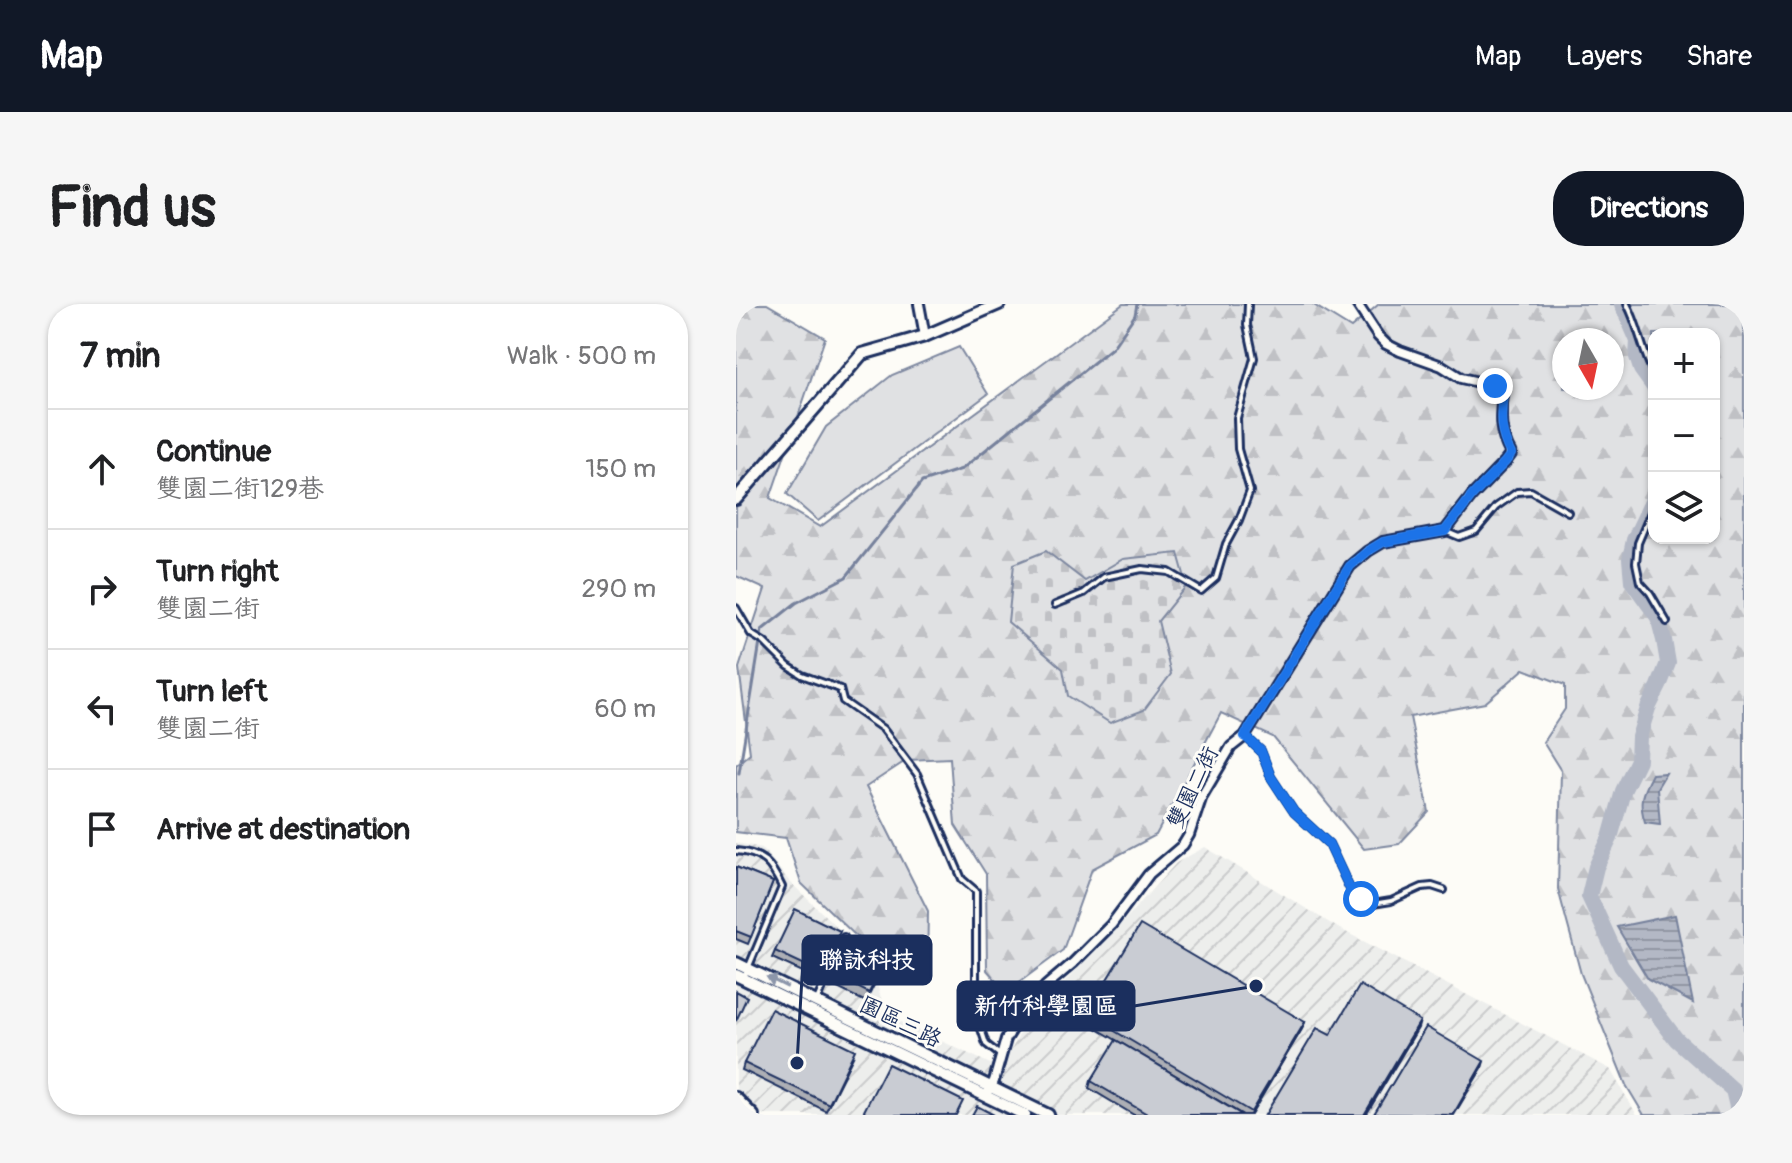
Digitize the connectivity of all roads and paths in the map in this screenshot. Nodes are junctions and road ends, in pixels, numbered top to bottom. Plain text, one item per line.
1 (919, 304) edge
2 (999, 304) edge
3 (1248, 304) edge
4 (1357, 304) edge
5 (1627, 304) edge
6 (925, 336) junction
7 (1648, 363) edge
8 (736, 499) edge
9 (1568, 512) dead end
10 (1648, 519) edge
11 (1445, 531) junction
12 (1055, 605) dead end
13 (736, 608) edge
14 (1667, 622) dead end
15 (1245, 736) junction
16 (736, 851) edge
17 (1444, 890) dead end
18 (844, 937) dead end
19 (736, 963) edge
20 (743, 973) edge
21 (814, 1006) junction
22 (1000, 1055) junction
23 (989, 1091) junction
24 (736, 1097) edge
25 (741, 1108) edge
26 (754, 1115) edge
27 (1025, 1115) edge
28 (1048, 1115) edge

1 - 6 street
2 - 6 street
3 - 12 lane
4 - 11 street
5 - 7 lane
6 - 8 street
9 - 11 lane
10 - 14 lane
11 - 15 street, 雙園二街
13 - 22 lane
15 - 17 lane
15 - 22 street, 雙園二街
16 - 20 lane
18 - 21 lane
19 - 20 street, 園區三路
20 - 21 street, 園區三路
21 - 23 street, 園區三路
22 - 23 street, 雙園二街
23 - 27 street, 園區三路
23 - 28 street, 園區三路
24 - 25 street
25 - 26 street

